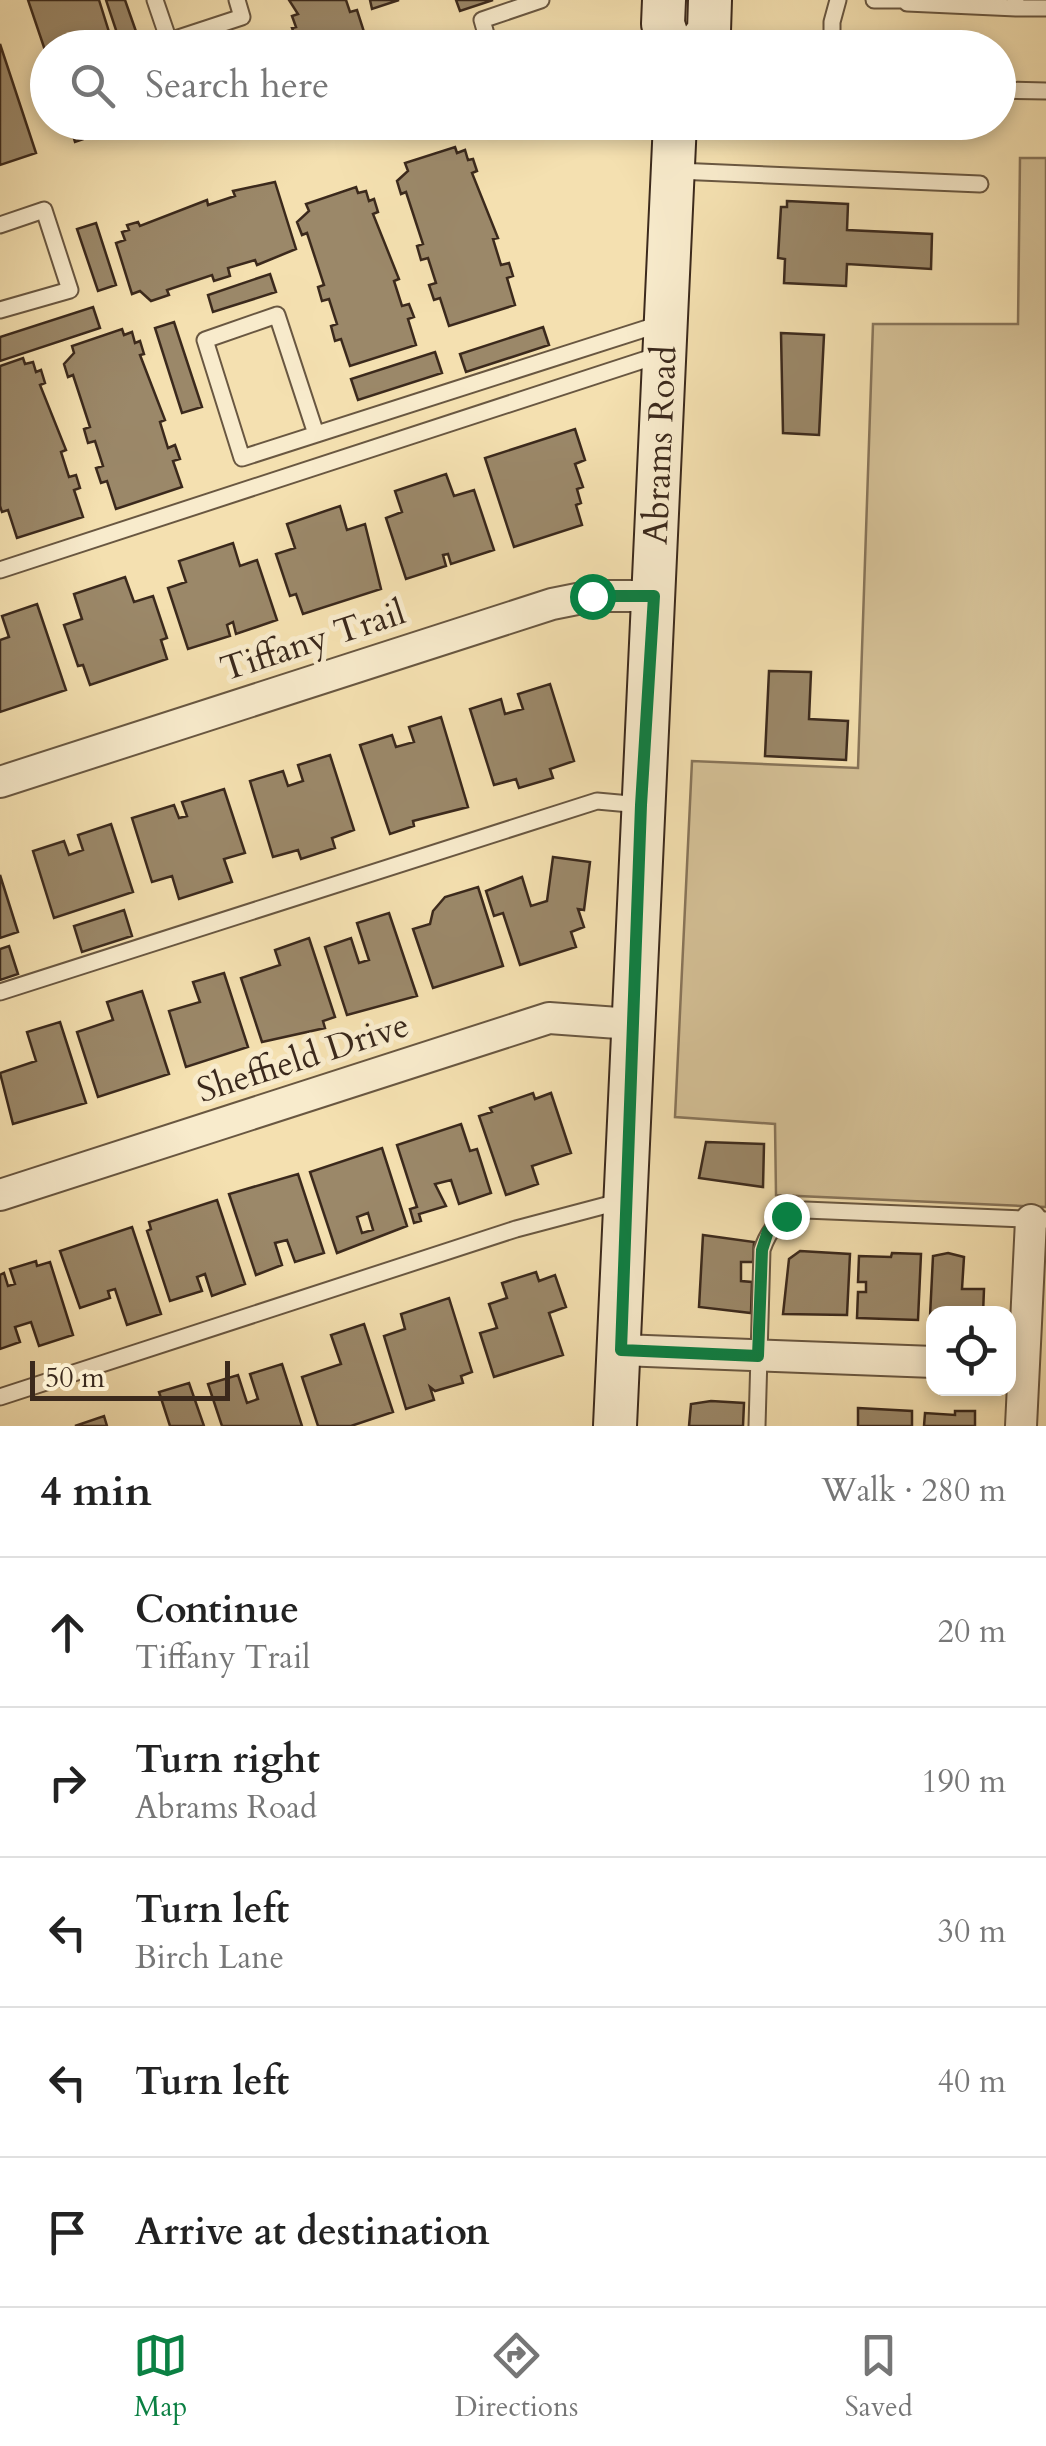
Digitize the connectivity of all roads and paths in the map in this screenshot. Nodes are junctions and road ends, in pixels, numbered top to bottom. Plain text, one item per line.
1 (155, 0) edge
2 (237, 0) edge
3 (541, 0) edge
4 (664, 0) edge
5 (710, 0) edge
6 (838, 0) edge
7 (874, 0) edge
8 (907, 1) edge
9 (1016, 4) edge
10 (1046, 8) edge
11 (165, 30) edge
12 (202, 30) edge
13 (485, 30) edge
14 (665, 30) edge
15 (709, 30) edge
16 (832, 30) edge
17 (1016, 90) edge
18 (1046, 91) edge
19 (674, 140) edge
20 (672, 170) junction
21 (980, 184) dead end
22 (0, 225) edge
23 (0, 310) edge
24 (662, 338) junction
25 (316, 434) junction
26 (0, 570) edge
27 (654, 596) junction
28 (0, 782) edge
29 (641, 805) junction
30 (0, 992) edge
31 (632, 1024) junction
32 (0, 1195) edge
33 (626, 1200) junction
34 (1038, 1220) edge
35 (621, 1350) junction
36 (758, 1356) junction
37 (926, 1362) edge
38 (1016, 1365) edge
39 (0, 1397) edge
40 (615, 1426) edge
41 (758, 1426) edge
42 (1021, 1426) edge

1 - 11 lane
2 - 12 lane
3 - 13 lane
4 - 14 main road
5 - 15 main road
6 - 16 lane
7 - 8 lane
8 - 9 lane
9 - 10 lane
17 - 18 lane
19 - 20 main road, Abrams Road
20 - 21 lane
20 - 24 main road, Abrams Road
22 - 23 lane
24 - 25 lane
24 - 26 lane
24 - 27 main road, Abrams Road
25 - 25 lane
27 - 28 street, Tiffany Trail
27 - 29 main road, Abrams Road
29 - 30 lane
29 - 31 main road, Abrams Road
31 - 32 street, Sheffield Drive
31 - 33 main road, Abrams Road
33 - 35 main road, Abrams Road
33 - 39 lane
34 - 36 lane
34 - 38 street
35 - 36 street
35 - 40 main road, Abrams Road
36 - 37 street
36 - 41 lane
38 - 42 street

